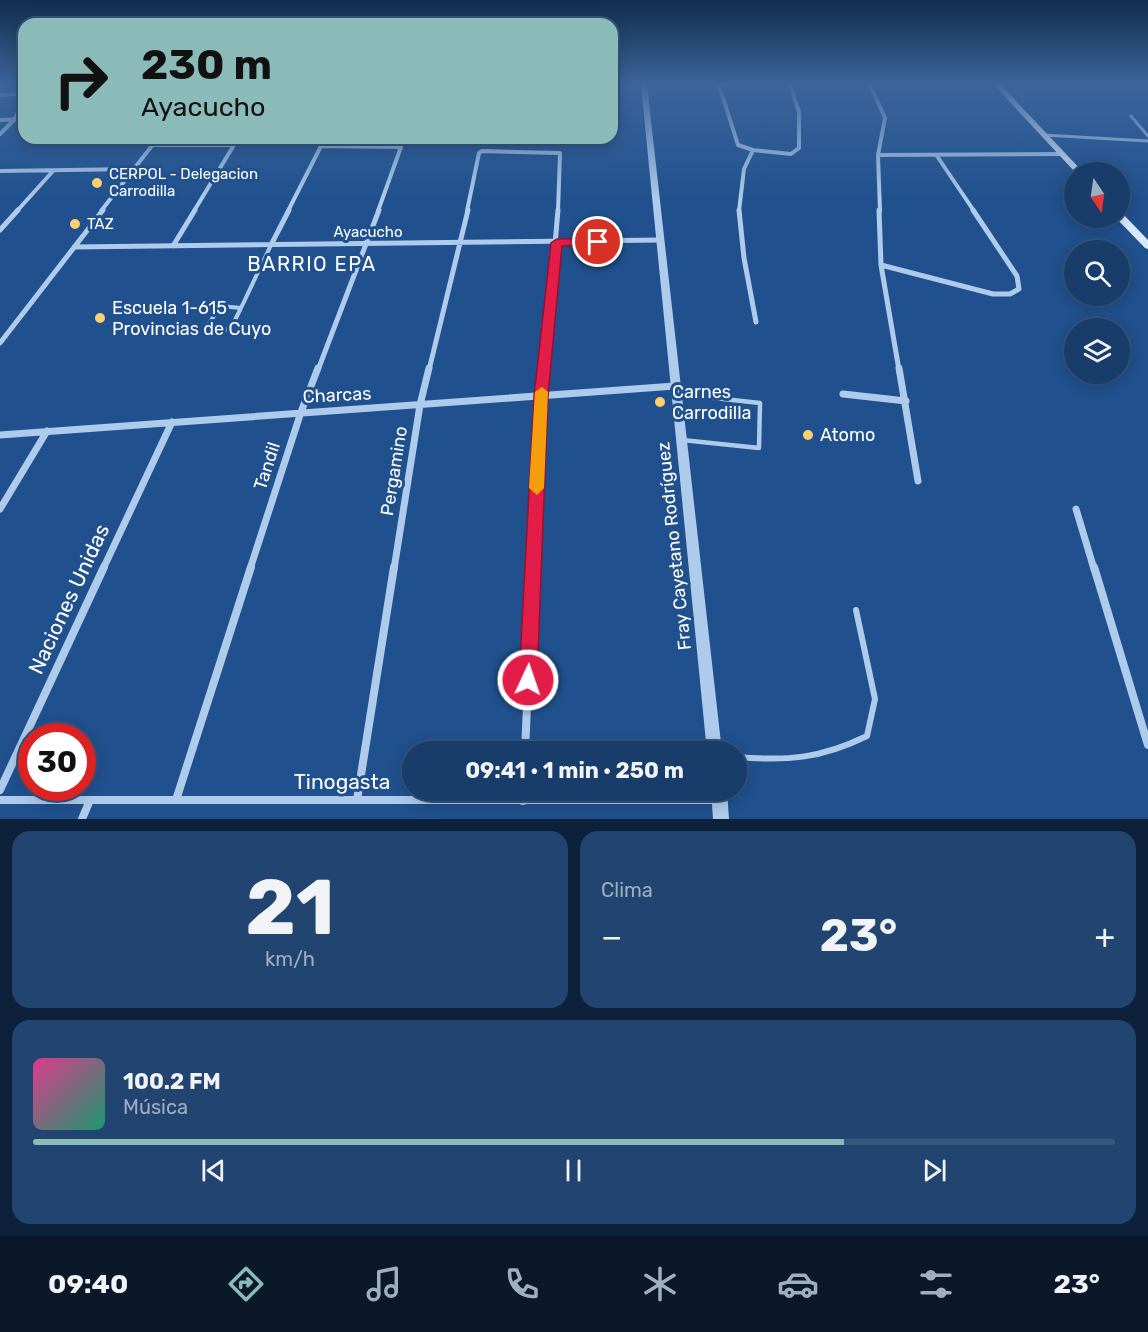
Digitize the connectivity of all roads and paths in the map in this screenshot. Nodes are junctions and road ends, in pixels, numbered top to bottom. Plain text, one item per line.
1 (11, 123) edge
2 (648, 123) edge
3 (731, 123) edge
4 (800, 123) edge
5 (884, 123) edge
6 (1033, 123) edge
7 (1137, 123) edge
8 (0, 134) edge
9 (1044, 135) junction
10 (1148, 136) edge
11 (1148, 141) edge
12 (153, 145) joint
13 (753, 150) junction
14 (878, 154) junction
15 (1062, 154) junction
16 (937, 156) junction
17 (1070, 162) edge
18 (134, 170) junction
19 (0, 171) edge
20 (53, 171) junction
21 (1130, 227) edge
22 (0, 230) edge
23 (661, 240) junction
24 (557, 243) junction
25 (367, 244) junction
26 (461, 244) junction
27 (272, 245) junction
28 (173, 246) junction
29 (1148, 246) edge
30 (75, 247) junction
31 (881, 265) junction
32 (241, 308) junction
33 (756, 322) dead end
34 (0, 343) edge
35 (676, 390) junction
36 (843, 394) dead end
37 (541, 396) junction
38 (906, 401) junction
39 (420, 405) junction
40 (300, 412) junction
41 (172, 423) junction
42 (47, 431) junction
43 (0, 435) edge
44 (682, 440) junction
45 (918, 481) dead end
46 (0, 509) edge
47 (1076, 509) dead end
48 (856, 610) dead end
49 (525, 741) edge
50 (714, 741) edge
51 (1148, 745) edge
52 (747, 758) edge
53 (0, 790) edge
54 (402, 799) edge
55 (0, 800) edge
56 (18, 800) edge
57 (96, 800) edge
58 (176, 800) junction
59 (357, 800) junction
60 (90, 801) edge
61 (720, 801) edge
62 (82, 819) edge
63 (721, 819) edge

1 - 8 street
2 - 23 street, Fray Cayetano Rodríguez
3 - 13 street
4 - 13 street
5 - 14 street
6 - 9 main road
7 - 10 lane
9 - 11 lane
9 - 15 main road
12 - 18 street
12 - 28 street
13 - 33 street
14 - 16 street
14 - 31 street
15 - 16 street
15 - 17 main road
16 - 31 street
18 - 20 street
18 - 30 street
19 - 20 street
20 - 22 street
21 - 29 main road
23 - 24 street, Ayacucho
23 - 35 street, Fray Cayetano Rodríguez
24 - 26 street, Ayacucho
24 - 26 street, Pergamino
24 - 37 street
25 - 26 street, Ayacucho
25 - 27 street, Ayacucho
25 - 27 street, Tandil
25 - 40 street, Tandil
26 - 39 street, Pergamino
27 - 28 street, Ayacucho
27 - 32 lane
28 - 30 street, Ayacucho
30 - 34 street
31 - 38 street
32 - 32 lane
35 - 37 street, Charcas
35 - 44 street, Fray Cayetano Rodríguez
35 - 44 lane
36 - 38 street
37 - 39 street, Charcas
37 - 49 street
38 - 45 street
39 - 40 street, Charcas
39 - 59 street, Pergamino
40 - 41 street, Charcas
40 - 58 street, Tandil
41 - 42 street, Charcas
41 - 53 street, Naciones Unidas
42 - 43 street, Charcas
42 - 46 street
44 - 50 street, Fray Cayetano Rodríguez
47 - 51 street
48 - 52 lane
54 - 59 street, Tinogasta
55 - 56 street, Tinogasta
57 - 58 street, Tinogasta
58 - 59 street, Tinogasta
60 - 62 street
61 - 63 street

